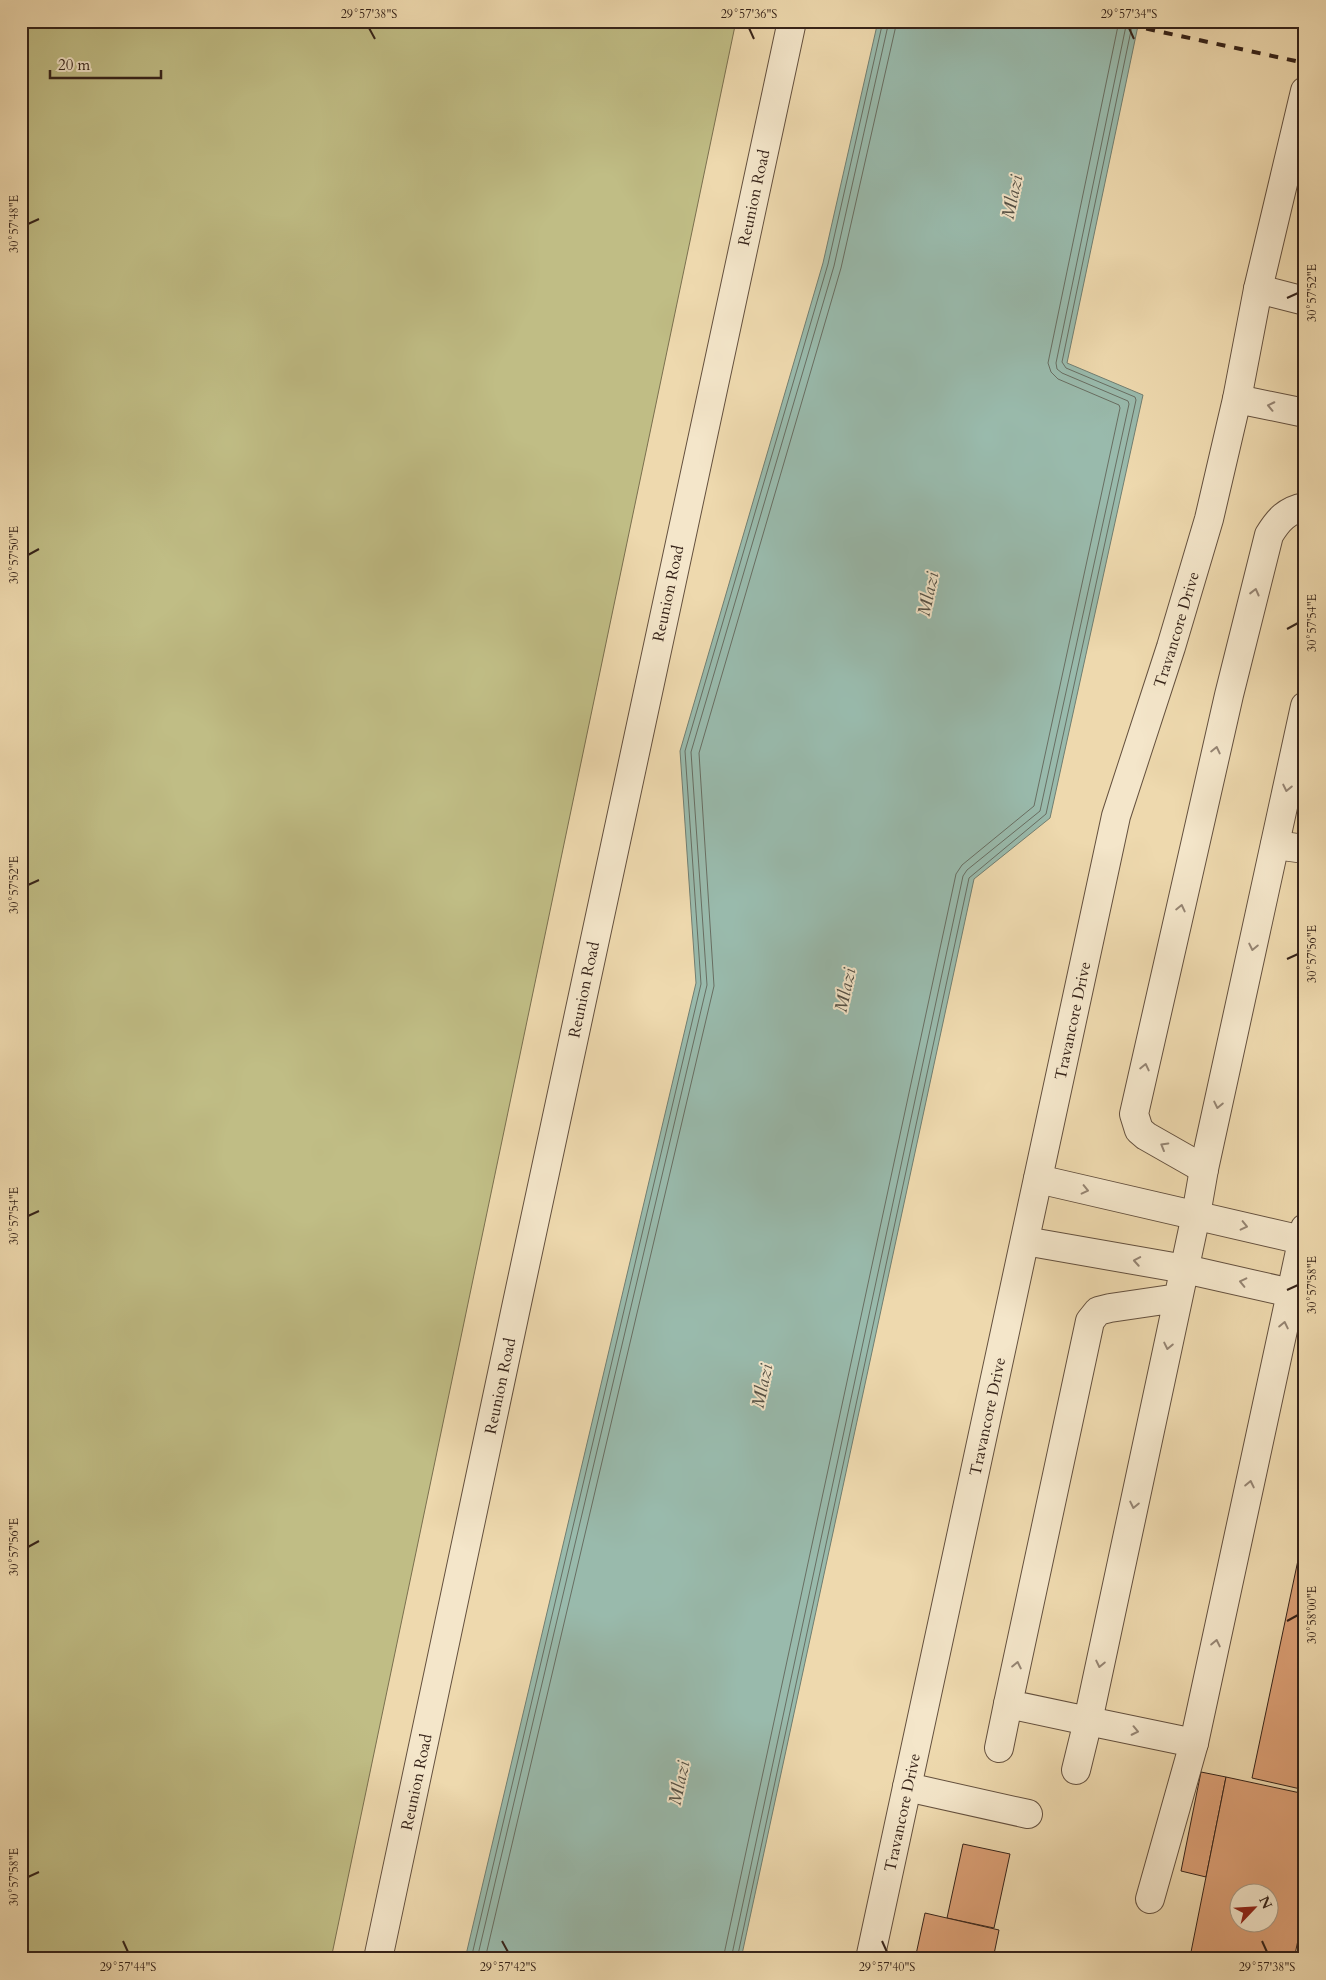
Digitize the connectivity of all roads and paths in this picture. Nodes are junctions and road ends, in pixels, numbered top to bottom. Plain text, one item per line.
1 (792, 21) edge
2 (1305, 91) edge
3 (1258, 289) junction
4 (1305, 301) edge
5 (1237, 399) junction
6 (1305, 413) edge
7 (1305, 507) edge
8 (1305, 706) edge
9 (1275, 845) junction
10 (1305, 850) edge
11 (1204, 1169) junction
12 (1038, 1179) junction
13 (1196, 1216) junction
14 (1303, 1234) edge
15 (1025, 1241) junction
16 (1185, 1269) junction
17 (1291, 1293) junction
18 (1178, 1298) junction
19 (1008, 1704) junction
20 (1088, 1721) junction
21 (1194, 1743) junction
22 (999, 1748) dead end
23 (1076, 1770) dead end
24 (907, 1787) junction
25 (1028, 1814) dead end
26 (1150, 1899) dead end
27 (378, 1959) edge
28 (870, 1959) edge

1 - 27 street, Reunion Road
2 - 3 street, Travancore Drive
3 - 4 street
3 - 5 street, Travancore Drive
6 -> 5 street
5 - 12 street, Travancore Drive
11 -> 7 street
8 -> 9 street
9 - 10 street
9 -> 11 street
11 - 13 street
12 -> 13 street
12 - 15 street, Travancore Drive
13 -> 14 street
13 - 16 street
14 - 17 street
16 -> 15 street
15 - 24 street, Travancore Drive
17 -> 16 street
16 - 18 street
21 -> 17 street
19 -> 18 street
18 -> 20 street
19 - 20 street
19 - 22 street
20 -> 21 street
20 - 23 street
21 - 26 street
24 - 25 street
24 - 28 street, Travancore Drive

